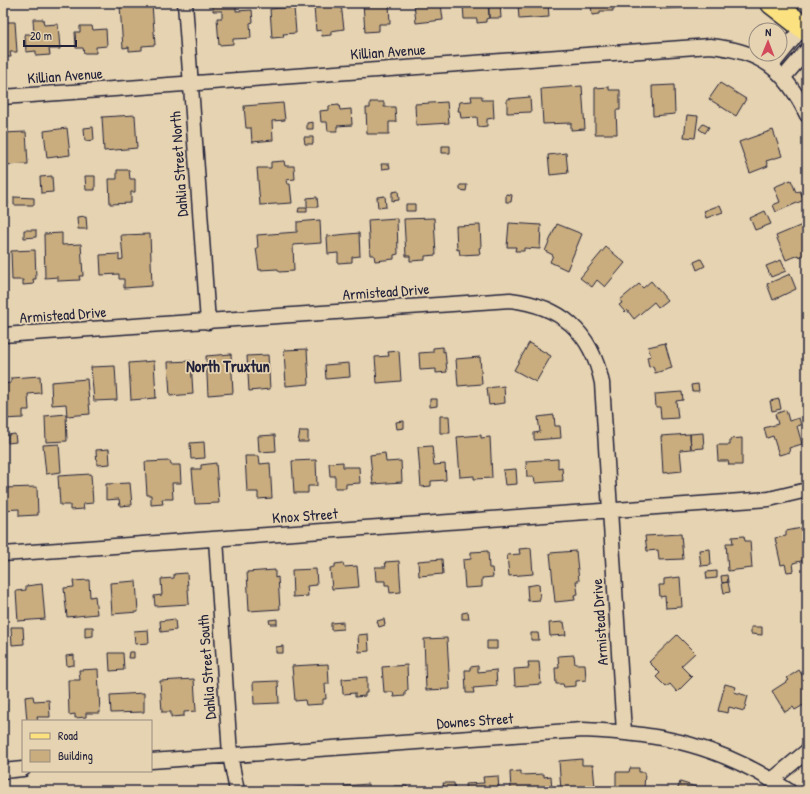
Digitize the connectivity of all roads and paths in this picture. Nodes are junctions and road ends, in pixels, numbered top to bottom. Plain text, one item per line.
1 (185, 3) edge
2 (772, 3) edge
3 (807, 31) edge
4 (807, 50) edge
5 (772, 65) junction
6 (784, 77) junction
7 (190, 83) junction
8 (3, 97) edge
9 (807, 115) edge
10 (208, 322) junction
11 (3, 335) edge
12 (807, 490) edge
13 (610, 510) junction
14 (216, 539) junction
15 (3, 554) edge
16 (624, 732) junction
17 (807, 751) edge
18 (230, 755) junction
19 (152, 761) edge
20 (22, 769) edge
21 (3, 771) edge
22 (772, 780) junction
23 (237, 791) edge
24 (789, 791) edge

1 - 7 street, Dahlia Street North
2 - 3 main road
3 - 5 street
4 - 6 street
5 - 6 street
5 - 7 street, Killian Avenue
6 - 9 street
7 - 8 street, Killian Avenue
7 - 10 street, Dahlia Street North
10 - 11 street, Armistead Drive
10 - 13 street, Armistead Drive
12 - 13 street
13 - 14 street, Knox Street
13 - 16 street, Armistead Drive
14 - 15 street, Knox Street
14 - 18 street, Dahlia Street South
16 - 18 street, Downes Street
16 - 22 street, Downes Street
17 - 22 street
18 - 19 street, Downes Street
18 - 23 street, Dahlia Street South
20 - 21 street
22 - 24 street, Downes Street

